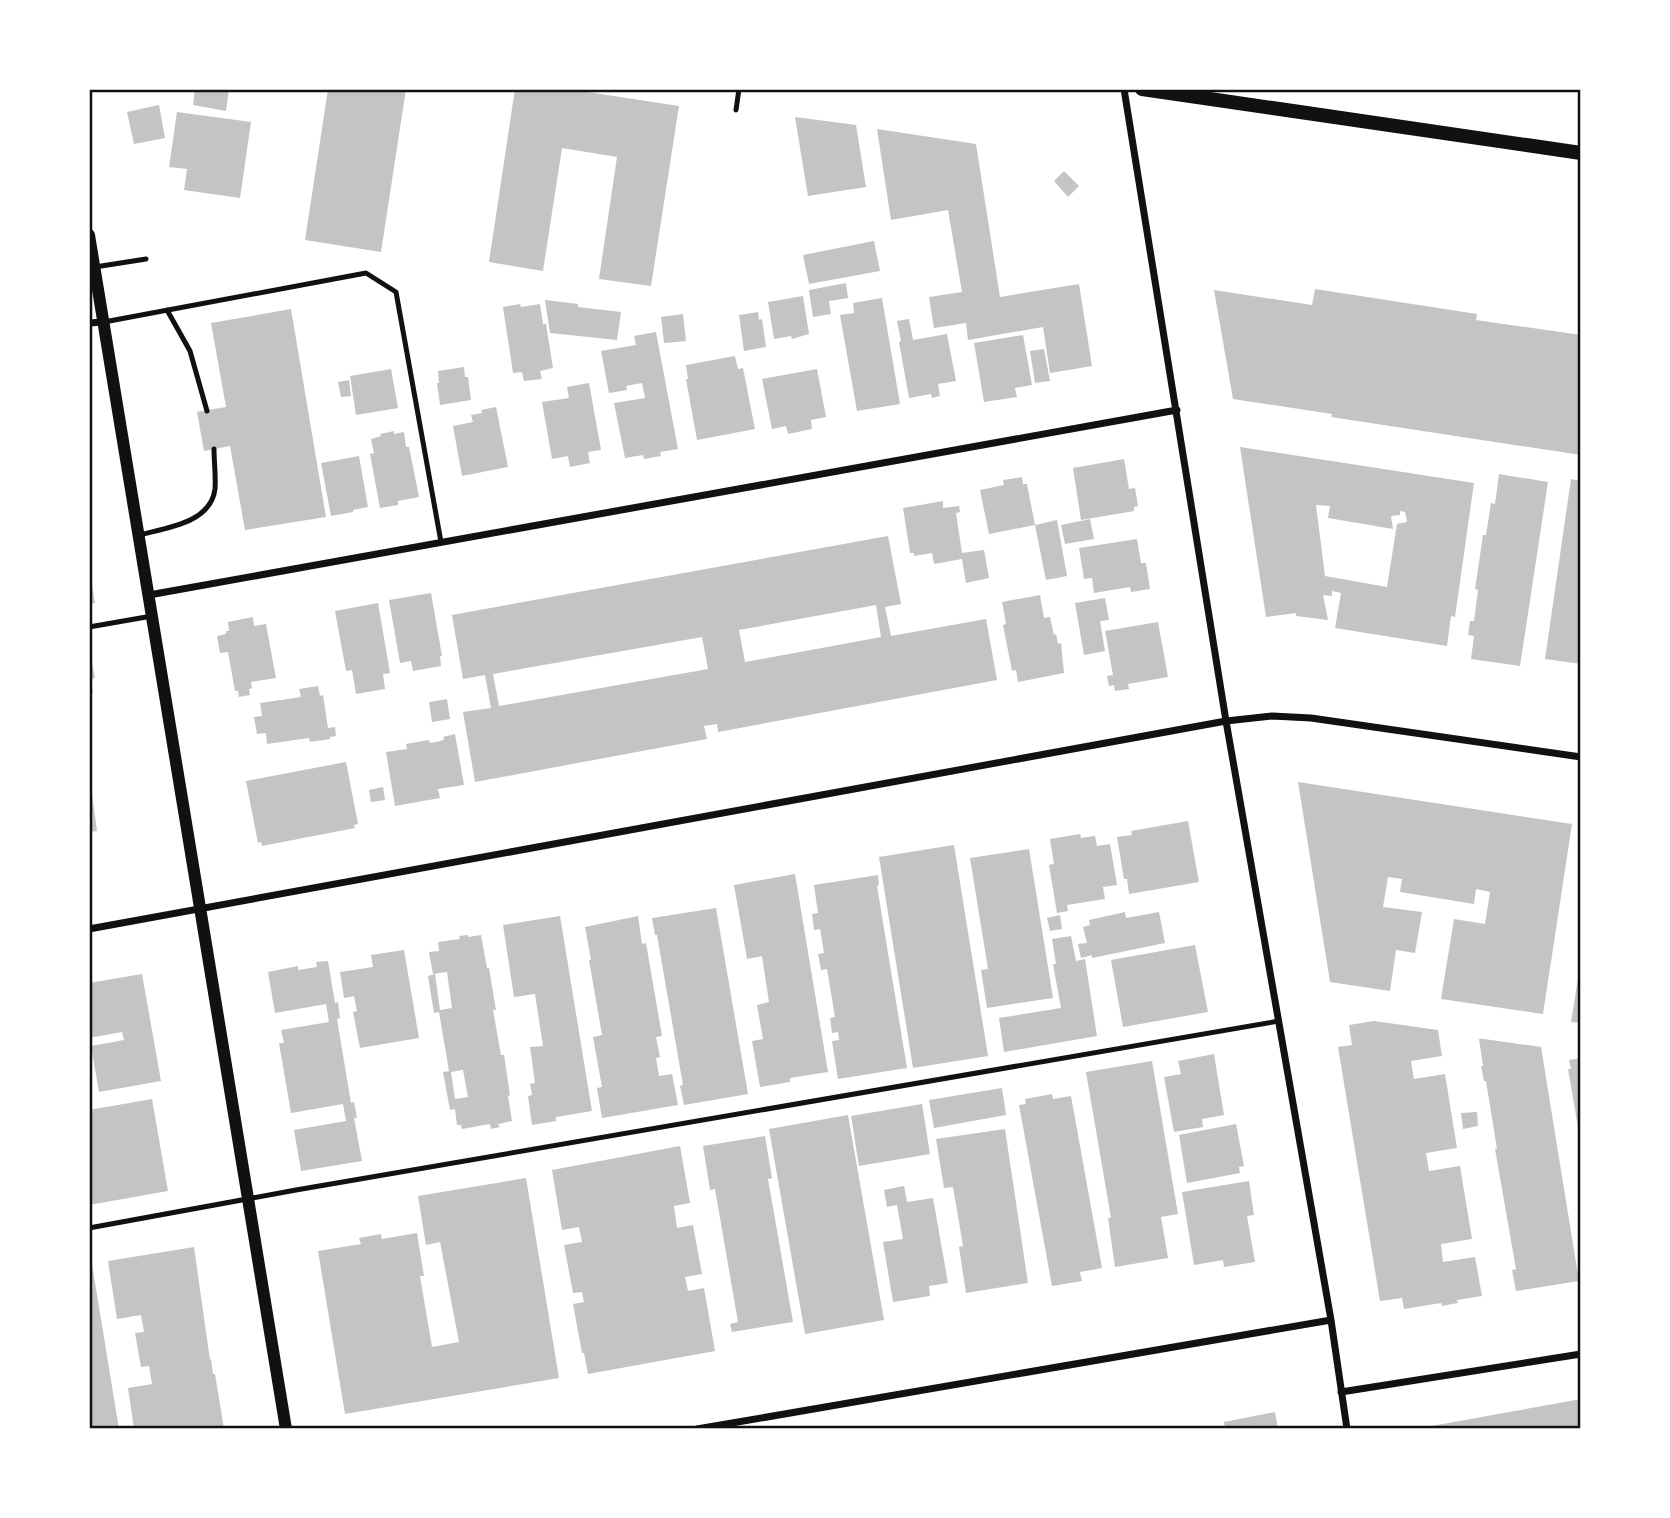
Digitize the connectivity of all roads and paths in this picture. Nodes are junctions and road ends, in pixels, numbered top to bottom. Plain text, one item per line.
1 (739, 89) edge
2 (1124, 89) edge
3 (1142, 89) edge
4 (736, 110) dead end
5 (1581, 153) edge
6 (89, 236) edge
7 (146, 259) dead end
8 (95, 267) junction
9 (167, 310) junction
10 (104, 322) junction
11 (89, 323) edge
12 (1177, 410) junction
13 (207, 411) dead end
14 (214, 449) dead end
15 (138, 535) junction
16 (441, 542) junction
17 (149, 595) junction
18 (152, 616) junction
19 (89, 627) edge
20 (1226, 721) junction
21 (1581, 757) edge
22 (200, 909) junction
23 (89, 929) edge
24 (1279, 1021) junction
25 (247, 1199) junction
26 (89, 1228) edge
27 (1331, 1320) junction
28 (1581, 1354) edge
29 (1341, 1392) junction
30 (286, 1429) edge
31 (697, 1429) edge
32 (1347, 1429) edge

1 - 4 lane
2 - 12 street
3 - 5 main road
6 - 8 street
7 - 8 lane
8 - 10 street
9 - 10 lane
9 - 13 lane
9 - 16 lane
10 - 11 street
10 - 15 street
12 - 16 street
12 - 20 street
14 - 15 lane
15 - 17 street
16 - 17 street
17 - 18 street
18 - 19 lane
18 - 22 street
20 - 21 street
20 - 22 street
20 - 24 street
22 - 23 street
22 - 25 street
24 - 25 lane
24 - 27 street
25 - 26 lane
25 - 30 street
27 - 29 street
27 - 31 street
28 - 29 street
29 - 32 street

